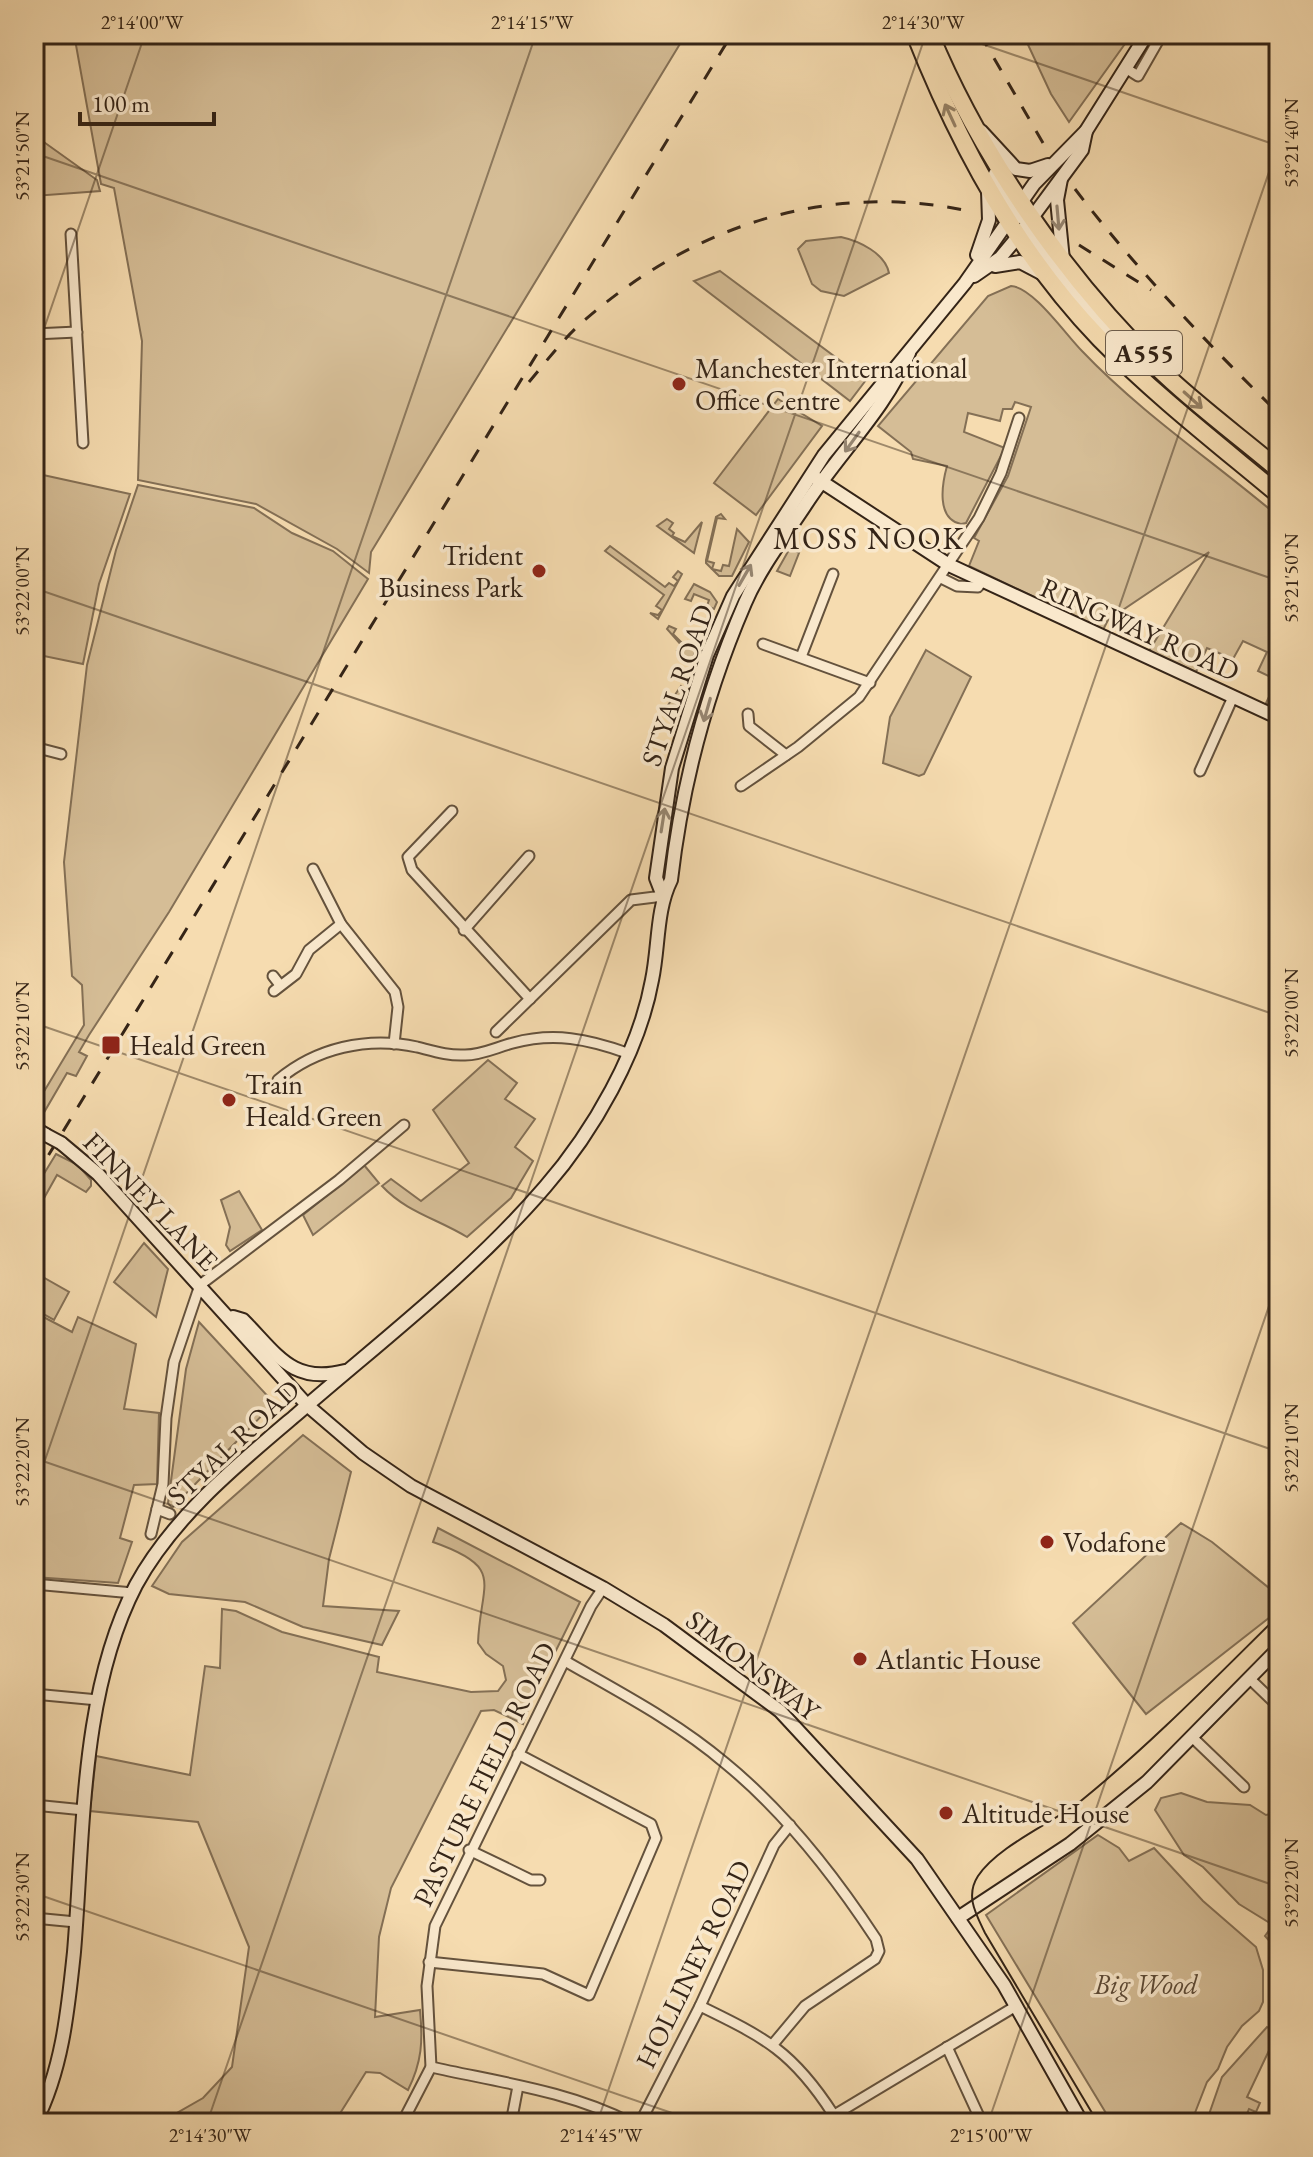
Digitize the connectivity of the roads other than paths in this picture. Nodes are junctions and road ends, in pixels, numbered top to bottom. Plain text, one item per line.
1 (915, 34) edge
2 (930, 34) edge
3 (1147, 34) edge
4 (1162, 34) edge
5 (1127, 69) junction
6 (973, 123) junction
7 (1086, 131) junction
8 (1054, 161) junction
9 (1062, 176) junction
10 (987, 183) junction
11 (1021, 217) junction
12 (71, 234) dead end
13 (1063, 260) junction
14 (965, 283) junction
15 (1059, 290) junction
16 (77, 332) junction
17 (34, 334) edge
18 (909, 353) junction
19 (1156, 392) junction
20 (1019, 418) dead end
21 (83, 443) dead end
22 (1279, 470) edge
23 (811, 474) junction
24 (822, 482) junction
25 (1279, 495) edge
26 (949, 565) junction
27 (833, 574) dead end
28 (941, 578) junction
29 (982, 581) junction
30 (763, 644) dead end
31 (801, 657) junction
32 (870, 683) junction
33 (1233, 697) junction
34 (748, 714) dead end
35 (1279, 718) edge
36 (34, 747) edge
37 (61, 754) dead end
38 (786, 755) junction
39 (1200, 771) dead end
40 (741, 786) dead end
41 (452, 811) dead end
42 (529, 856) dead end
43 (313, 869) dead end
44 (663, 896) junction
45 (341, 924) junction
46 (464, 930) junction
47 (273, 976) dead end
48 (530, 999) junction
49 (496, 1032) dead end
50 (394, 1044) junction
51 (627, 1053) junction
52 (278, 1080) dead end
53 (404, 1125) dead end
54 (40, 1132) edge
55 (200, 1285) junction
56 (227, 1315) junction
57 (348, 1370) junction
58 (307, 1405) junction
59 (157, 1509) junction
60 (170, 1514) dead end
61 (151, 1534) dead end
62 (34, 1584) edge
63 (603, 1588) junction
64 (133, 1593) junction
65 (1279, 1648) edge
66 (565, 1661) junction
67 (1250, 1679) junction
68 (34, 1694) edge
69 (98, 1700) junction
70 (1279, 1707) edge
71 (1193, 1738) junction
72 (518, 1754) junction
73 (1244, 1787) dead end
74 (34, 1805) edge
75 (84, 1810) junction
76 (790, 1825) junction
77 (469, 1850) junction
78 (540, 1880) dead end
79 (34, 1918) edge
80 (958, 1918) junction
81 (76, 1922) junction
82 (429, 1962) junction
83 (700, 2006) junction
84 (1016, 2006) junction
85 (774, 2043) junction
86 (947, 2047) junction
87 (431, 2067) junction
88 (518, 2086) junction
89 (833, 2114) junction
90 (35, 2123) edge
91 (402, 2123) edge
92 (511, 2123) edge
93 (631, 2123) edge
94 (640, 2123) edge
95 (821, 2123) edge
96 (982, 2123) edge
97 (1082, 2123) edge

10 -> 1 highway, A555
2 - 6 highway, A555
3 - 5 main road, STYAL ROAD
4 - 5 street
5 - 7 main road, STYAL ROAD
6 - 8 main road
6 - 11 highway, A555
7 - 8 main road, STYAL ROAD
7 - 9 main road, STYAL ROAD
8 - 11 main road, STYAL ROAD
9 - 11 main road, STYAL ROAD
9 -> 13 main road
10 - 11 highway, A555
10 - 14 main road, A555
11 - 13 highway, A555
11 - 14 main road, STYAL ROAD
11 - 14 main road, STYAL ROAD
11 - 15 highway, A555
11 - 19 main road, A555
12 - 16 street
13 -> 22 highway, A555
14 - 15 main road, A555
14 - 18 main road, STYAL ROAD
15 - 19 highway, A555
16 - 17 street
16 - 21 street
18 - 23 main road, STYAL ROAD
18 -> 24 main road, STYAL ROAD
19 - 25 highway, A555
20 - 26 street
23 - 24 main road, RINGWAY ROAD
44 -> 23 main road, STYAL ROAD
24 - 26 main road, RINGWAY ROAD
24 -> 44 main road, STYAL ROAD
26 - 28 street
26 - 29 main road, RINGWAY ROAD
27 - 31 street
28 - 29 street, RINGWAY ROAD
28 - 32 street
29 - 33 main road, RINGWAY ROAD
30 - 31 street
31 - 32 street
32 - 38 street
33 - 35 main road, RINGWAY ROAD
33 - 39 street
34 - 38 street
36 - 37 street
38 - 40 street
41 - 46 street
42 - 46 street
43 - 45 street
44 - 48 street
44 - 51 main road, STYAL ROAD
45 - 47 street
45 - 50 street
46 - 48 street
48 - 49 street
50 - 51 street
50 - 52 street
51 - 57 main road, STYAL ROAD
53 - 55 street
54 - 55 main road, FINNEY LANE, bridge
55 - 56 main road, FINNEY LANE
55 - 59 street
56 - 57 main road, FINNEY LANE
56 - 58 main road, FINNEY LANE
57 - 58 main road, STYAL ROAD
58 - 63 main road, SIMONSWAY
58 - 64 main road, STYAL ROAD
59 - 60 street
59 - 61 street
62 - 64 street
63 - 66 street, PASTURE FIELD ROAD
63 - 80 main road, SIMONSWAY
64 - 69 main road, STYAL ROAD
65 - 67 main road
66 - 72 street, PASTURE FIELD ROAD
66 - 76 street
67 - 70 street
67 - 71 main road
68 - 69 street
69 - 75 main road, STYAL ROAD
71 - 73 street
71 - 80 main road
72 - 77 street, PASTURE FIELD ROAD
72 - 82 street
74 - 75 street
75 - 81 main road, STYAL ROAD
76 - 83 street, HOLLINEY ROAD
76 - 85 street
77 - 78 street
77 - 82 street, PASTURE FIELD ROAD
79 - 81 street
80 - 84 main road, SIMONSWAY
81 - 90 main road, STYAL ROAD
82 - 87 street, PASTURE FIELD ROAD
83 - 85 street
83 - 94 street, HOLLINEY ROAD
84 - 86 street
84 - 97 main road, SIMONSWAY
85 - 89 street
86 - 89 street
86 - 96 street
87 - 88 street
87 - 91 street, PASTURE FIELD ROAD
88 - 92 street
88 - 93 street
89 - 95 street

